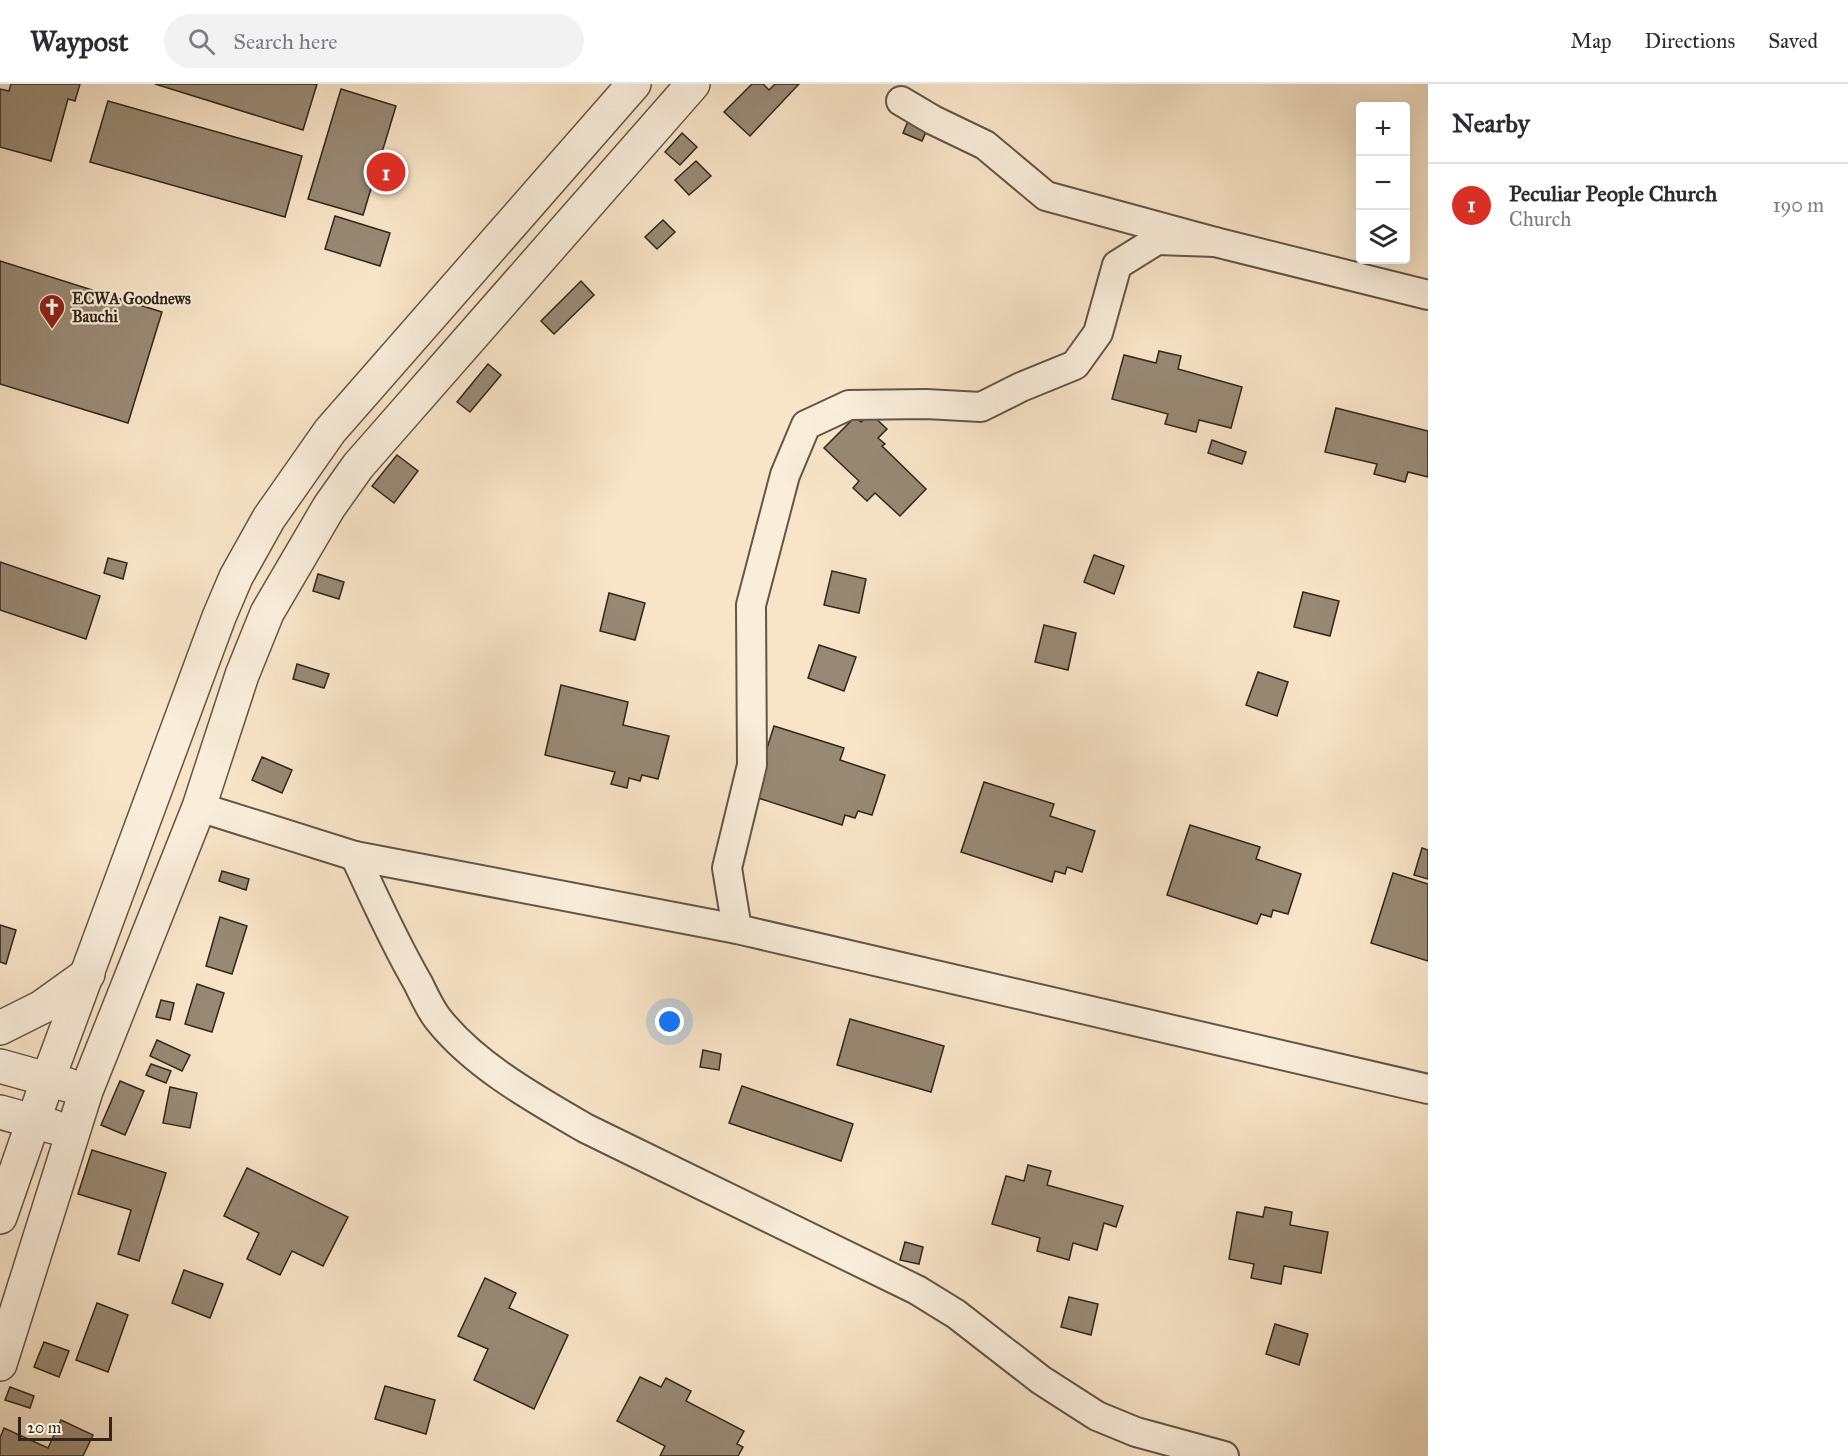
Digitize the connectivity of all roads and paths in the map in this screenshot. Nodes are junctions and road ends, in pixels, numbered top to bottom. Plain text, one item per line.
1 (634, 84) edge
2 (693, 84) edge
3 (901, 101) dead end
4 (1215, 242) junction
5 (1428, 295) edge
6 (199, 807) junction
7 (356, 856) junction
8 (737, 929) junction
9 (88, 974) junction
10 (0, 1028) edge
11 (0, 1066) edge
12 (48, 1079) junction
13 (1428, 1089) edge
14 (86, 1091) junction
15 (0, 1112) edge
16 (33, 1122) junction
17 (73, 1133) junction
18 (2, 1204) edge
19 (0, 1364) edge
20 (1224, 1456) edge

1 - 9 street
2 - 6 street
3 - 4 street
4 - 5 street
4 - 8 street
6 - 7 street
6 - 14 street
7 - 8 street
7 - 20 street
8 - 13 street
9 - 10 street
9 - 12 street
11 - 12 street
12 - 14 street
12 - 16 street
14 - 17 street
15 - 16 street
16 - 17 street
16 - 18 street
17 - 19 street

